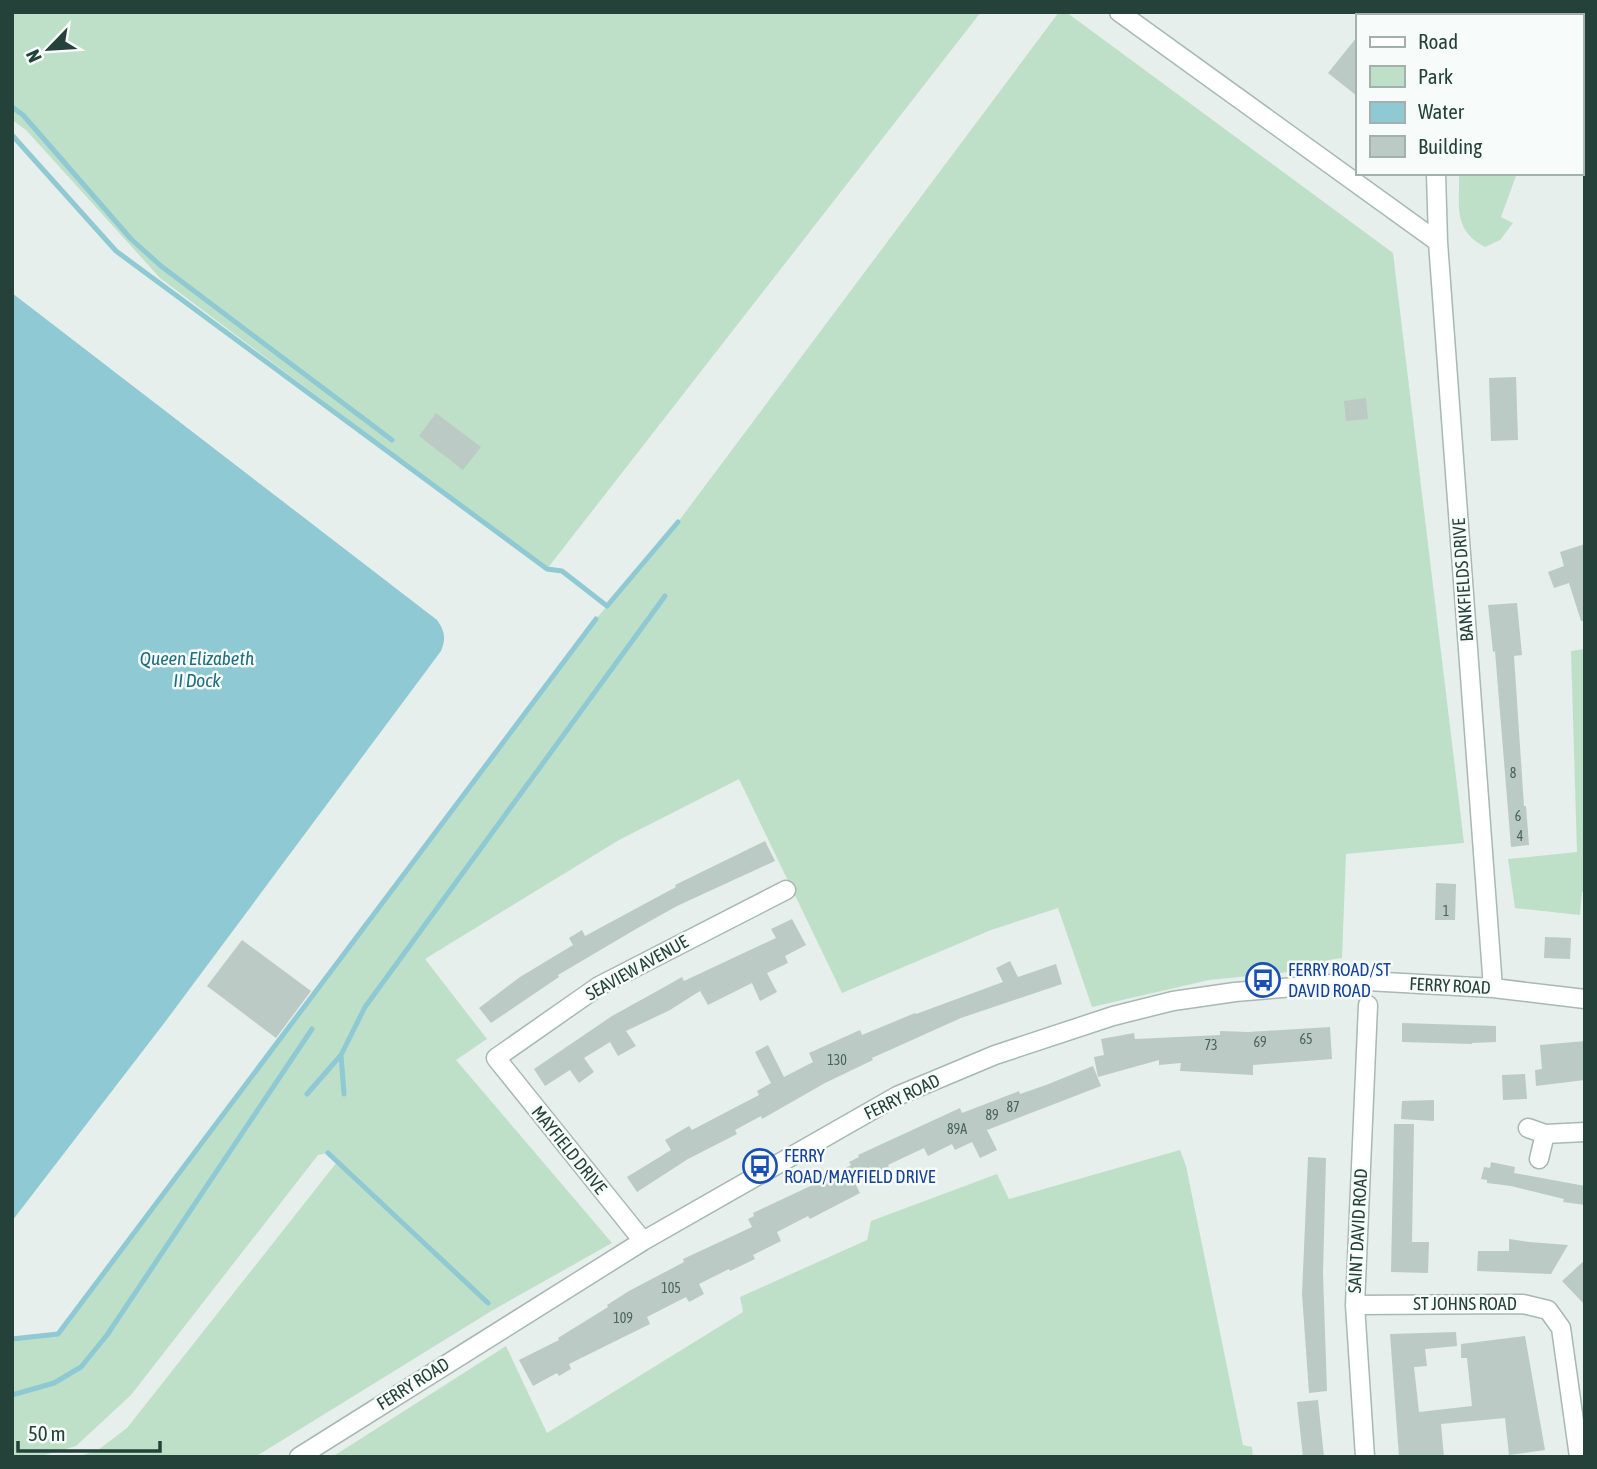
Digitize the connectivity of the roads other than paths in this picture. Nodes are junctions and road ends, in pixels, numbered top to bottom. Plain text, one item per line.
1 (1119, 12) edge
2 (1436, 175) edge
3 (1438, 242) junction
4 (786, 890) dead end
5 (1493, 988) junction
6 (1585, 999) edge
7 (1368, 1005) dead end
8 (496, 1058) joint
9 (1585, 1132) edge
10 (1539, 1159) dead end
11 (643, 1241) junction
12 (1354, 1304) junction
13 (299, 1457) edge
14 (1365, 1457) edge
15 (1579, 1457) edge

1 - 3 street
2 - 3 street, BANKFIELDS DRIVE
3 - 5 street, BANKFIELDS DRIVE
4 - 8 street, SEAVIEW AVENUE
5 - 6 street, FERRY ROAD
5 - 11 street, FERRY ROAD
7 - 12 street, SAINT DAVID ROAD
8 - 11 street, MAYFIELD DRIVE
9 - 10 street
11 - 13 street, FERRY ROAD
12 - 14 street, SAINT DAVID ROAD
12 - 15 street, ST JOHNS ROAD

